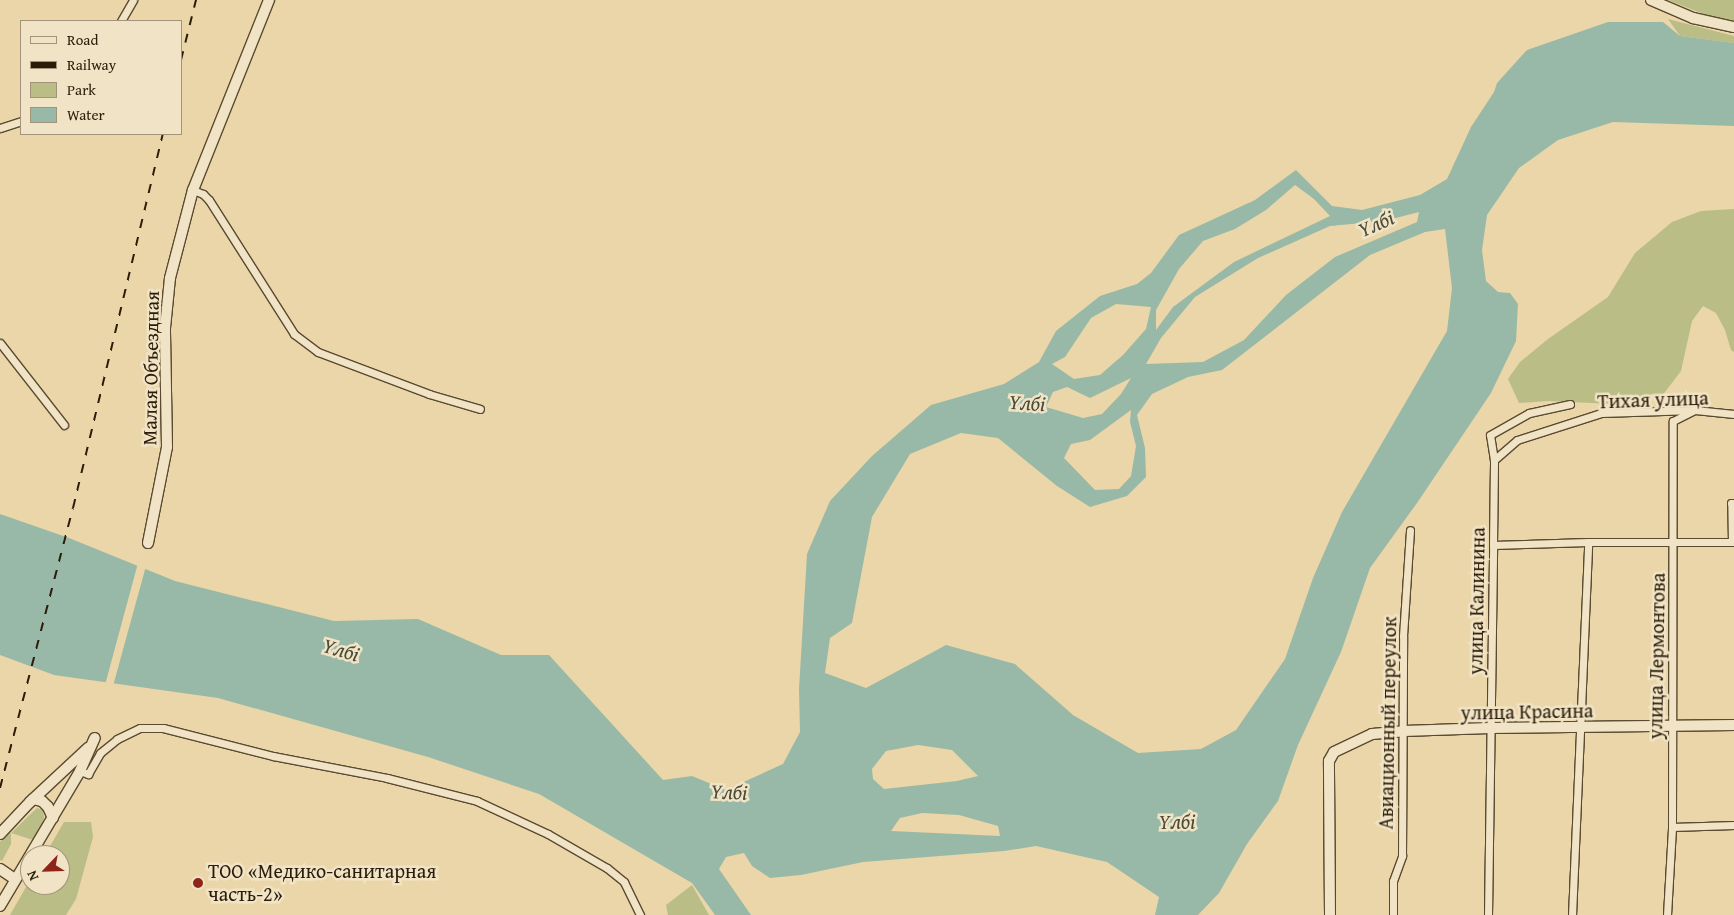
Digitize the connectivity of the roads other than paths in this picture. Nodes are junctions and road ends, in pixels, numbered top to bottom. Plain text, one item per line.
1 (133, 0) edge
2 (270, 0) edge
3 (1651, 0) edge
4 (122, 20) edge
5 (1734, 27) edge
6 (20, 121) edge
7 (0, 128) edge
8 (193, 190) junction
9 (0, 343) edge
10 (1570, 404) dead end
11 (480, 409) dead end
12 (1694, 410) junction
13 (1734, 414) edge
14 (64, 425) dead end
15 (1494, 460) junction
16 (1734, 503) edge
17 (1410, 530) dead end
18 (1588, 542) junction
19 (1733, 542) edge
20 (148, 543) dead end
21 (1674, 543) junction
22 (1493, 545) junction
23 (1734, 725) edge
24 (1671, 727) junction
25 (1490, 728) junction
26 (1582, 728) junction
27 (1404, 731) junction
28 (80, 771) junction
29 (33, 799) junction
30 (53, 818) junction
31 (1734, 825) edge
32 (1672, 827) junction
33 (0, 834) edge
34 (0, 869) edge
35 (15, 879) junction
36 (1, 905) edge
37 (2, 915) edge
38 (640, 915) edge
39 (1330, 915) edge
40 (1392, 915) edge
41 (1488, 915) edge
42 (1572, 915) edge
43 (1667, 915) edge

1 - 4 street
2 - 8 main road, Малая Объездная
3 - 5 main road
6 - 7 street
8 - 11 street
8 - 20 main road, Малая Объездная
9 - 14 street
10 - 15 street, улица Калинина
12 - 13 street, Тихая улица
12 - 15 street, Тихая улица
12 - 21 street, улица Лермонтова
15 - 22 street, улица Калинина
16 - 19 street
17 - 27 street, Авиационный переулок
18 - 21 street
18 - 22 street
18 - 26 street
19 - 21 street
21 - 24 street, улица Лермонтова
22 - 25 street, улица Калинина
23 - 24 main road, улица Красина
24 - 26 main road, улица Красина
24 - 32 street, улица Лермонтова
25 - 26 main road, улица Красина
25 - 27 main road, улица Красина
25 - 41 street, улица Калинина
26 - 42 street
27 - 39 main road, улица Красина
27 - 40 street, Авиационный переулок
28 - 29 main road
28 - 30 main road
28 - 38 street
29 - 30 main road
29 - 33 main road
30 - 35 main road
31 - 32 street
32 - 43 street, улица Лермонтова
34 - 35 main road
35 - 36 main road
36 - 37 main road

